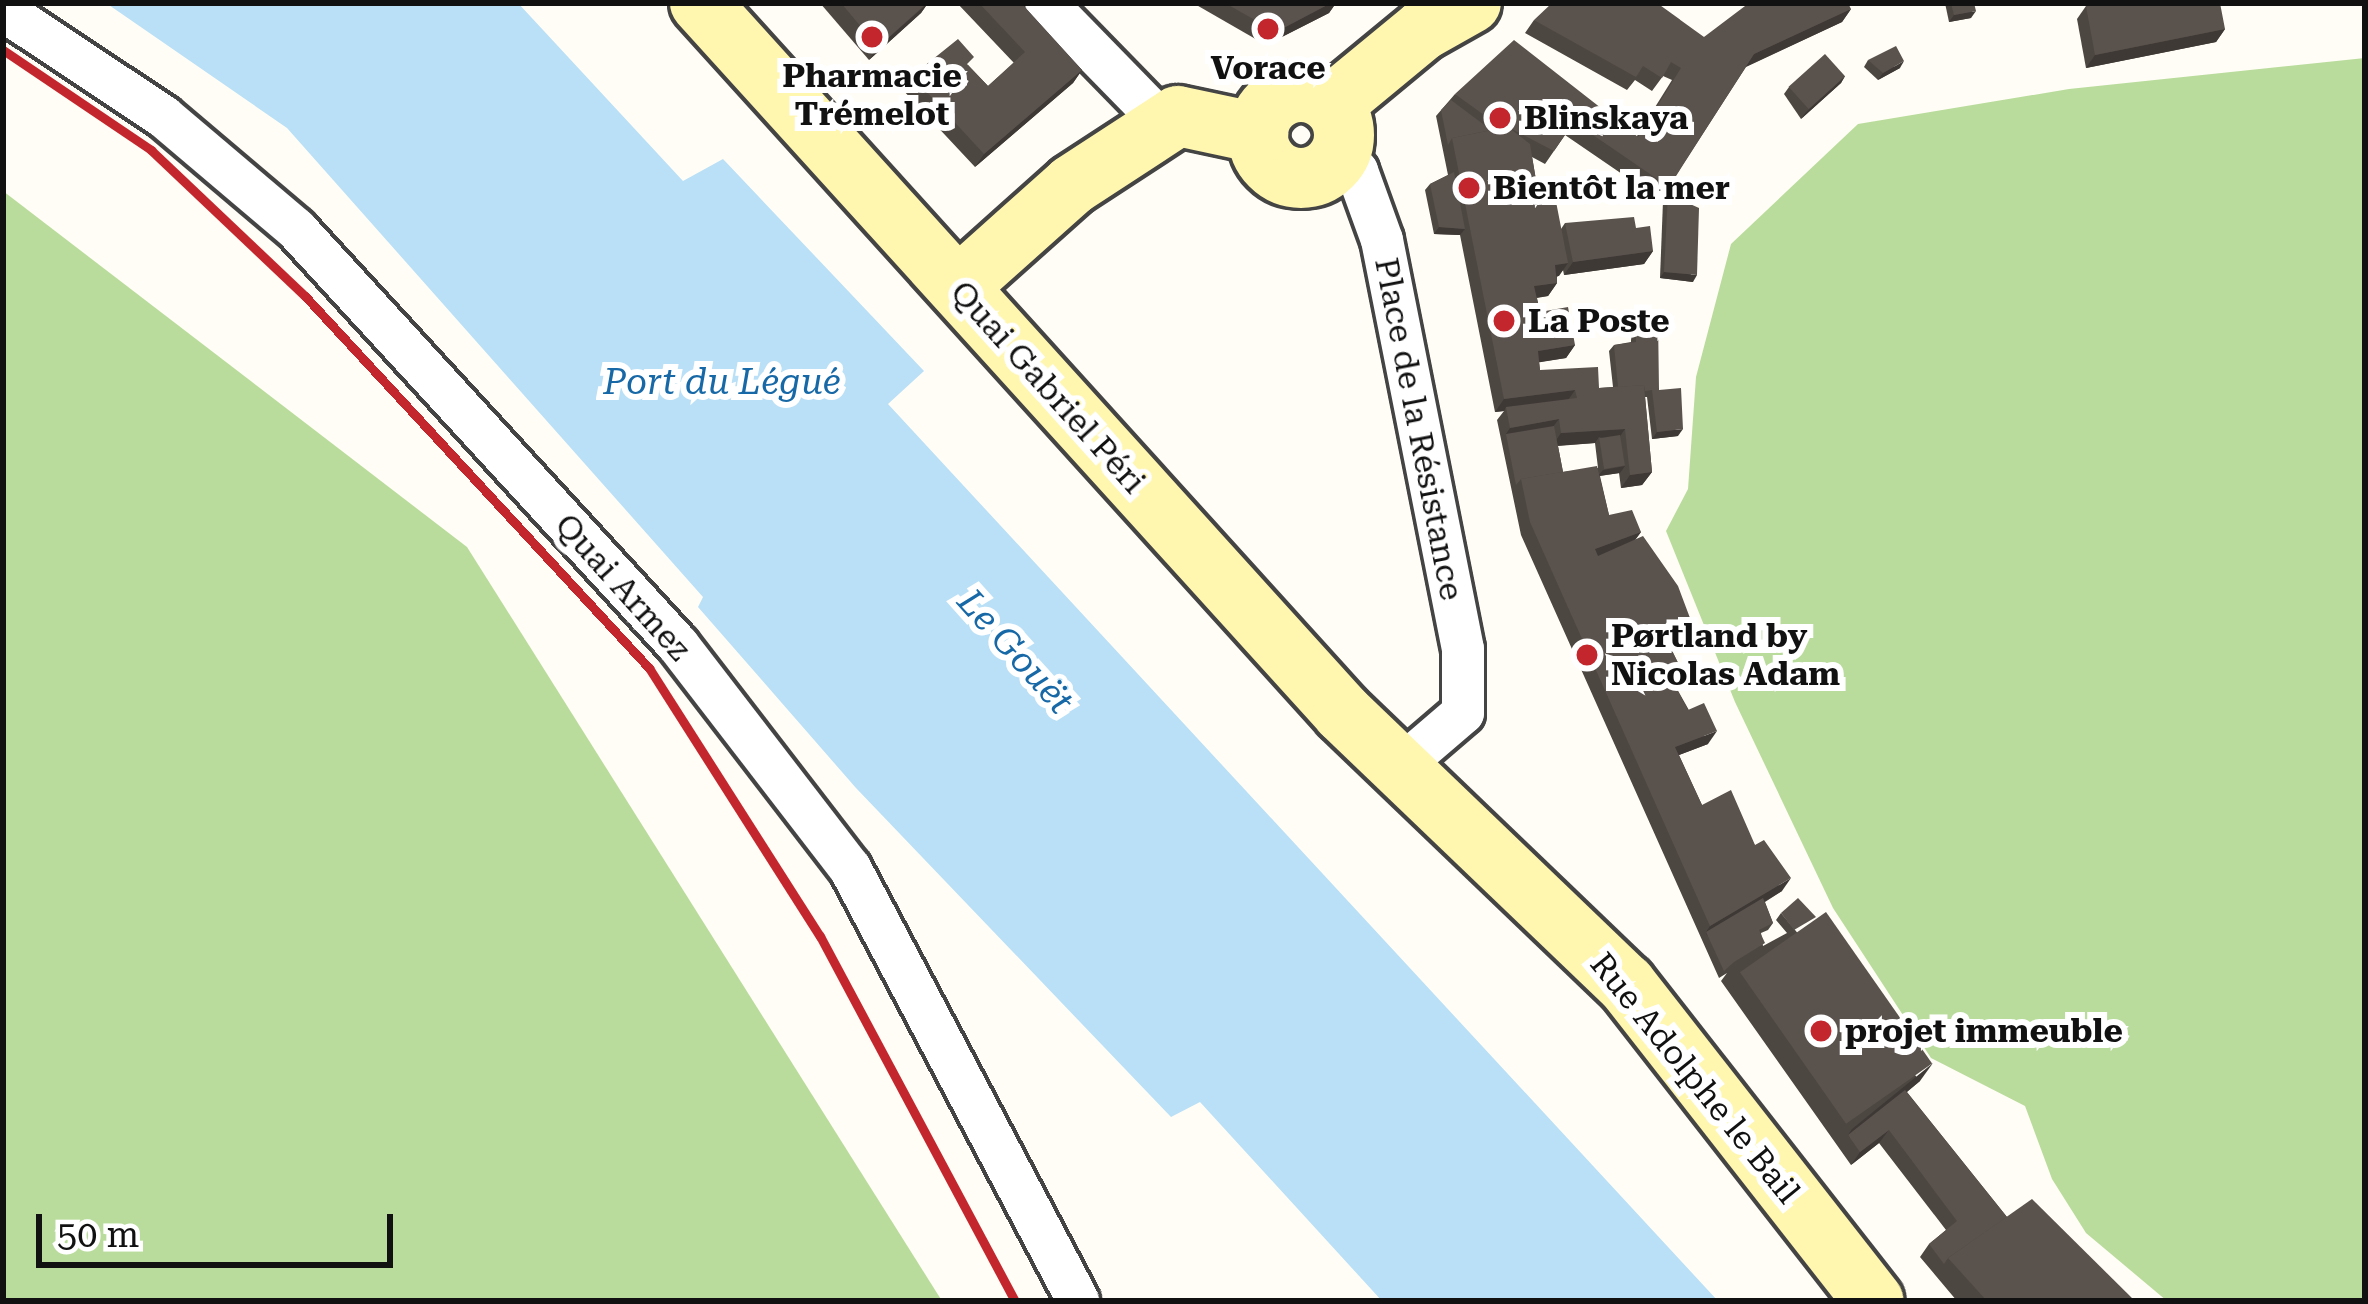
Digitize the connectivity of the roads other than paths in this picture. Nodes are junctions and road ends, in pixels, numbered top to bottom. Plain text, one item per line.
1 (700, 3) edge
2 (1046, 3) edge
3 (1472, 3) edge
4 (3, 10) edge
5 (1165, 124) junction
6 (1335, 131) junction
7 (958, 287) junction
8 (1400, 766) junction
9 (1078, 1301) edge
10 (1874, 1301) edge

1 - 7 street, Quai Gabriel Péri
2 - 5 street
3 - 6 street
4 - 9 street, Quai Armez
5 - 6 street
5 - 7 street
6 - 8 street, Place de la Résistance
7 - 8 street, Quai Gabriel Péri
8 - 10 street, Rue Adolphe le Bail

